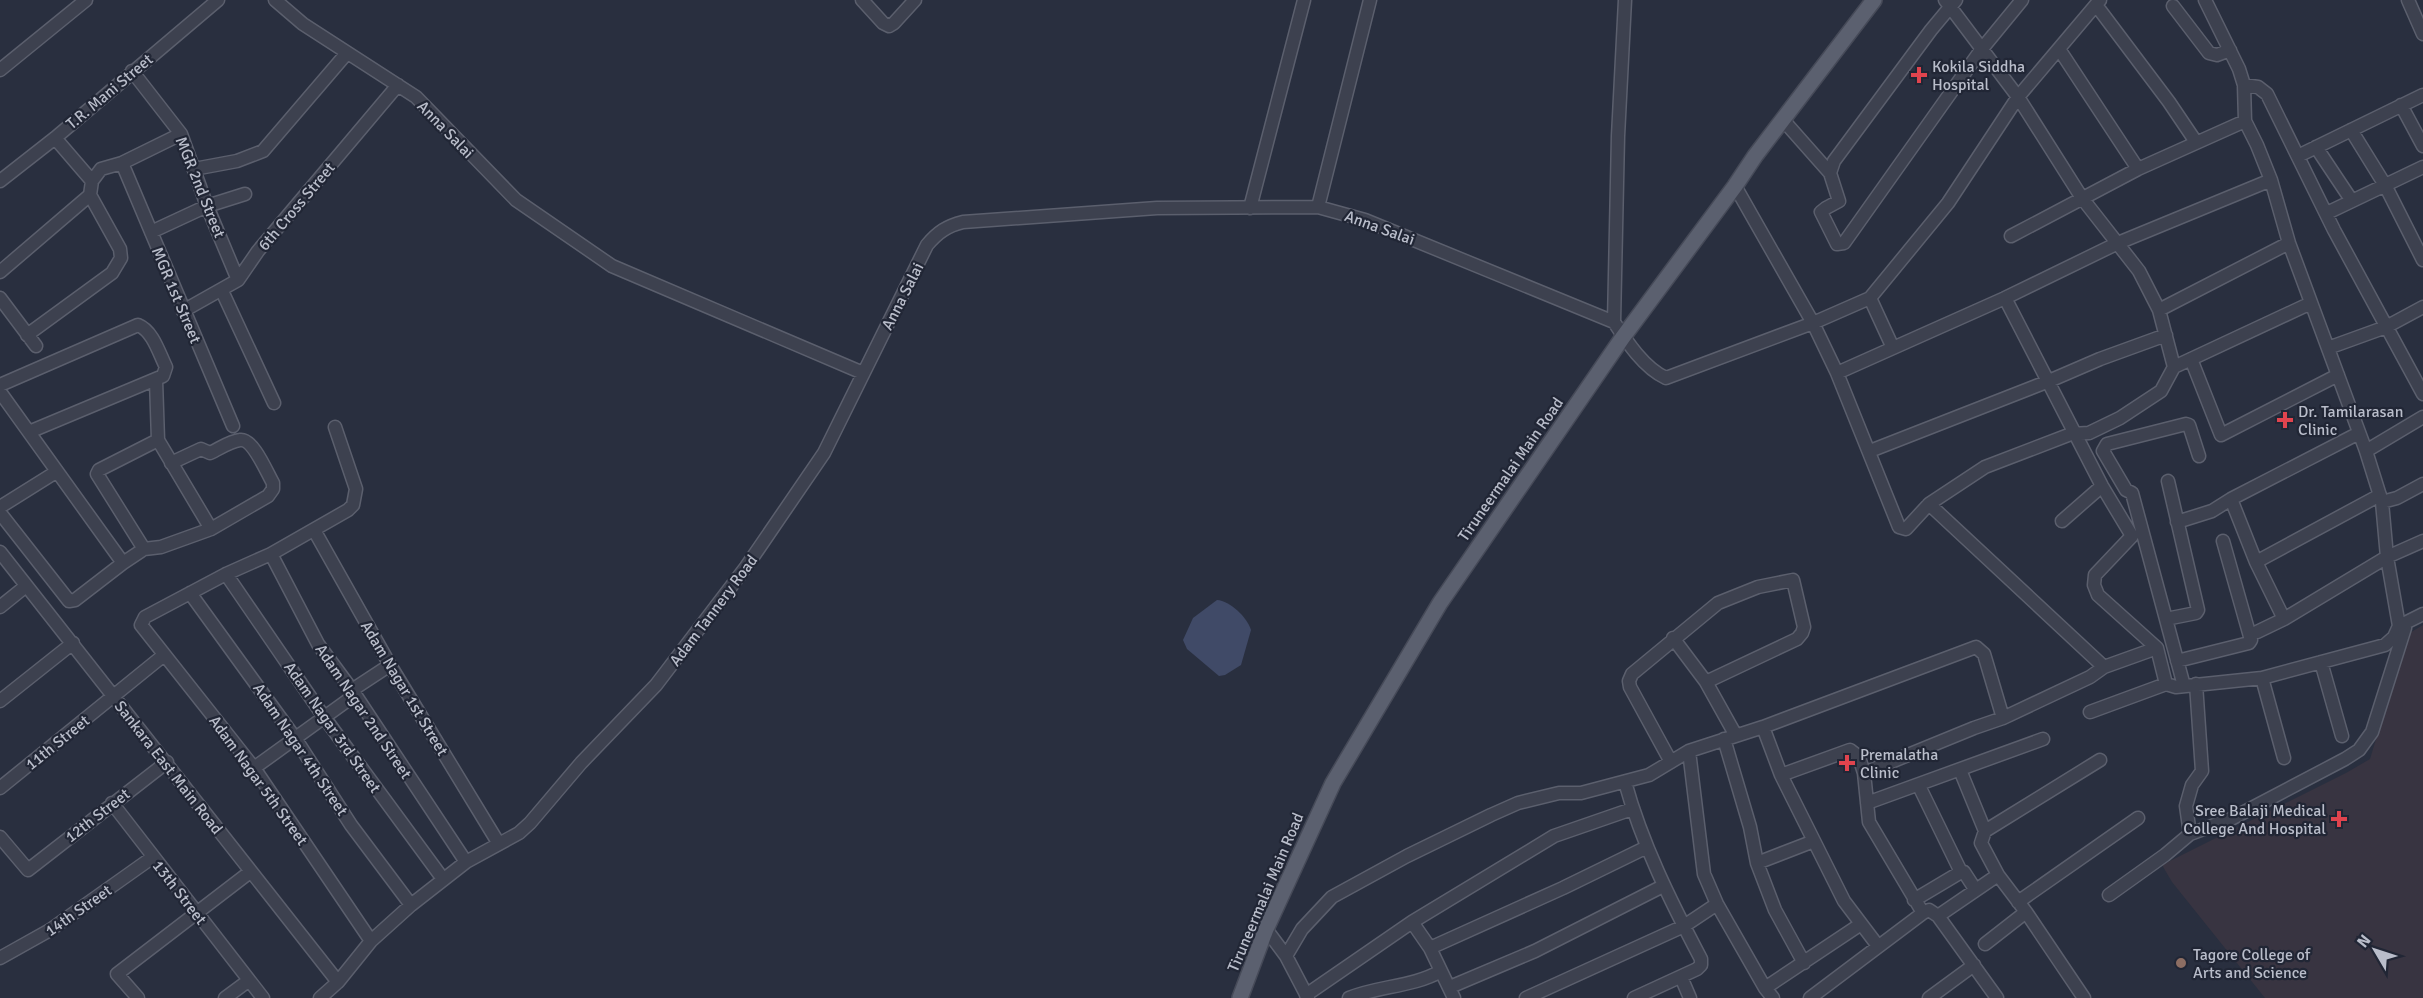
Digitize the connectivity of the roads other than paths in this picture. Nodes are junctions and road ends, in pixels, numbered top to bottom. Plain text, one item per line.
1 (86, 0) edge
2 (218, 0) edge
3 (275, 0) edge
4 (862, 0) edge
5 (1304, 0) edge
6 (1370, 0) edge
7 (1625, 0) edge
8 (1874, 0) edge
9 (2022, 0) edge
10 (2205, 0) edge
11 (2408, 0) edge
12 (914, 1) edge
13 (1950, 2) edge
14 (2098, 3) edge
15 (2173, 6) dead end
16 (2423, 34) edge
17 (2059, 49) junction
18 (1981, 50) junction
19 (2230, 50) junction
20 (347, 53) junction
21 (0, 70) edge
22 (132, 71) junction
23 (398, 85) junction
24 (2244, 85) junction
25 (2423, 95) edge
26 (2018, 97) junction
27 (2401, 105) junction
28 (1784, 121) junction
29 (2245, 121) junction
30 (2351, 130) junction
31 (181, 134) junction
32 (55, 138) junction
33 (2196, 142) junction
34 (2423, 146) edge
35 (2316, 147) junction
36 (2298, 156) junction
37 (122, 163) junction
38 (2423, 167) edge
39 (194, 169) junction
40 (2138, 169) junction
41 (1830, 173) junction
42 (2271, 180) junction
43 (0, 181) edge
44 (92, 181) junction
45 (2385, 185) junction
46 (1735, 186) junction
47 (245, 194) dead end
48 (90, 195) junction
49 (2082, 198) junction
50 (2352, 201) junction
51 (207, 206) junction
52 (1318, 207) junction
53 (1250, 208) junction
54 (2327, 213) junction
55 (151, 232) junction
56 (2011, 236) dead end
57 (2118, 243) junction
58 (2289, 243) junction
59 (2423, 260) edge
60 (0, 272) edge
61 (238, 280) junction
62 (222, 291) junction
63 (0, 298) edge
64 (1870, 298) junction
65 (2005, 298) junction
66 (2311, 303) junction
67 (2423, 307) edge
68 (2159, 310) junction
69 (183, 311) junction
70 (1614, 322) junction
71 (1813, 323) junction
72 (2386, 327) junction
73 (27, 335) junction
74 (2166, 335) junction
75 (1623, 337) junction
76 (36, 346) dead end
77 (1893, 348) junction
78 (2328, 348) junction
79 (2192, 358) junction
80 (2174, 367) junction
81 (863, 373) junction
82 (1837, 374) junction
83 (2338, 375) junction
84 (156, 380) junction
85 (2049, 381) junction
86 (0, 385) edge
87 (0, 392) edge
88 (2423, 394) edge
89 (274, 403) dead end
90 (2423, 417) edge
91 (233, 426) dead end
92 (335, 427) dead end
93 (29, 432) junction
94 (2359, 433) junction
95 (2076, 434) junction
96 (158, 440) junction
97 (2367, 451) junction
98 (1870, 452) junction
99 (2199, 456) dead end
100 (171, 463) junction
101 (56, 472) junction
102 (2168, 481) dead end
103 (2423, 484) edge
104 (2102, 486) junction
105 (2230, 499) junction
106 (2381, 499) junction
107 (1929, 504) junction
108 (0, 507) edge
109 (0, 513) edge
110 (2062, 520) dead end
111 (2177, 522) junction
112 (211, 529) junction
113 (314, 530) junction
114 (2223, 541) dead end
115 (2423, 541) edge
116 (144, 549) junction
117 (0, 552) edge
118 (271, 554) junction
119 (2387, 556) junction
120 (2256, 562) junction
121 (123, 563) junction
122 (226, 574) junction
123 (26, 586) junction
124 (190, 593) junction
125 (0, 607) edge
126 (2423, 614) edge
127 (2166, 619) junction
128 (2284, 619) junction
129 (2403, 624) junction
130 (2257, 632) dead end
131 (1673, 638) junction
132 (73, 644) junction
133 (2157, 648) junction
134 (164, 655) junction
135 (2177, 661) junction
136 (2321, 662) junction
137 (390, 665) junction
138 (2104, 667) junction
139 (2262, 678) junction
140 (1706, 682) junction
141 (2166, 684) junction
142 (2190, 685) junction
143 (353, 692) junction
144 (114, 696) junction
145 (0, 701) edge
146 (2090, 712) dead end
147 (324, 717) junction
148 (2003, 718) junction
149 (1763, 727) junction
150 (1730, 736) junction
151 (2342, 736) dead end
152 (295, 738) junction
153 (2043, 739) dead end
154 (1689, 752) junction
155 (2284, 758) dead end
156 (2100, 759) dead end
157 (167, 762) junction
158 (1671, 762) junction
159 (254, 768) junction
160 (1960, 770) junction
161 (1864, 773) junction
162 (1782, 775) junction
163 (1625, 782) junction
164 (1919, 786) junction
165 (0, 788) edge
166 (112, 803) junction
167 (1867, 803) junction
168 (1632, 809) junction
169 (2138, 818) dead end
170 (1985, 831) junction
171 (2190, 834) junction
172 (0, 837) edge
173 (1814, 841) junction
174 (498, 844) junction
175 (1647, 847) junction
176 (153, 857) junction
177 (466, 862) junction
178 (1757, 863) junction
179 (250, 872) junction
180 (1960, 872) junction
181 (1998, 875) junction
182 (443, 879) junction
183 (1663, 886) junction
184 (1975, 889) junction
185 (2109, 895) dead end
186 (1914, 900) junction
187 (1717, 904) junction
188 (411, 905) junction
189 (2022, 907) junction
190 (196, 913) junction
191 (1923, 913) junction
192 (1938, 916) junction
193 (1412, 922) junction
194 (1861, 924) junction
195 (1684, 926) junction
196 (1266, 929) junction
197 (371, 941) junction
198 (1985, 944) dead end
199 (1878, 946) junction
200 (1430, 948) junction
201 (1286, 956) junction
202 (0, 958) edge
203 (1804, 963) junction
204 (1974, 965) junction
205 (1441, 971) junction
206 (1681, 977) junction
207 (248, 981) junction
208 (338, 982) junction
209 (1452, 993) edge
210 (1769, 993) edge
211 (1243, 996) edge
212 (1307, 996) edge
213 (138, 998) edge
214 (225, 998) edge
215 (263, 998) edge
216 (320, 998) edge
217 (1349, 998) edge
218 (1526, 998) edge
219 (1634, 998) edge
220 (1690, 998) edge
221 (1810, 998) edge
222 (1929, 998) edge
223 (1997, 998) edge
224 (2084, 998) edge

1 - 21 street
2 - 22 street, T.R. Mani Street
3 - 20 street, Anna Salai
4 - 12 street
5 - 53 street
6 - 52 street
7 - 70 street
8 - 28 main road, Tiruneermalai Main Road
9 - 18 street
10 - 19 street
11 - 16 street
13 - 18 street
13 - 41 street
14 - 17 street
14 - 33 street
15 - 19 street
17 - 26 street
17 - 40 street
18 - 26 street
18 - 41 street
19 - 24 street
20 - 23 street, Anna Salai
20 - 39 street
22 - 31 street, MGR 2nd Street
22 - 32 street, T.R. Mani Street
23 - 61 street, 6th Cross Street
23 - 81 street, Anna Salai
24 - 29 street
24 - 36 street
25 - 27 street
26 - 49 street
26 - 64 street
27 - 30 street
27 - 34 street
28 - 41 street
28 - 46 main road, Tiruneermalai Main Road
29 - 33 street
29 - 42 street
30 - 35 street
30 - 45 street
31 - 37 street
31 - 39 street, MGR 2nd Street
32 - 43 street, T.R. Mani Street
32 - 44 street
33 - 40 street
35 - 36 street
35 - 50 street
36 - 54 street
37 - 44 street
37 - 55 street, MGR 1st Street
38 - 45 street
39 - 51 street, MGR 2nd Street
40 - 49 street
42 - 57 street
42 - 58 street
44 - 48 street
45 - 50 street
45 - 59 street
46 - 71 street
46 - 75 main road, Tiruneermalai Main Road
47 - 51 street
48 - 60 street
48 - 73 street
49 - 56 street
49 - 57 street
50 - 54 street
51 - 55 street
51 - 61 street, MGR 2nd Street
52 - 53 street, Anna Salai
52 - 70 street, Anna Salai
53 - 81 street, Anna Salai
54 - 72 street
55 - 69 street, MGR 1st Street
57 - 65 street
57 - 68 street
58 - 66 street
58 - 68 street
61 - 62 street, 6th Cross Street
62 - 69 street, 6th Cross Street
62 - 89 street
63 - 73 street
64 - 71 street
64 - 77 street
65 - 77 street
65 - 85 street
66 - 78 street
66 - 79 street
67 - 72 street
68 - 74 street
69 - 91 street, MGR 1st Street
70 - 75 street
71 - 75 street
71 - 82 street
72 - 78 street
72 - 88 street
73 - 76 street
74 - 80 street
74 - 85 street
75 - 196 main road, Tiruneermalai Main Road
77 - 82 street
78 - 83 street
79 - 80 street
79 - 83 street
80 - 95 street
81 - 174 street, Adam Tannery Road
82 - 98 street
83 - 94 street
84 - 86 street
84 - 93 street
84 - 96 street
85 - 95 street
85 - 98 street
87 - 93 street
90 - 97 street
92 - 113 street
93 - 101 street
94 - 97 street
94 - 105 street
95 - 104 street
95 - 107 street
96 - 100 street
96 - 116 street
97 - 106 street
98 - 107 street
99 - 127 street
100 - 112 street
100 - 112 street
101 - 108 street
101 - 121 street
102 - 111 street
103 - 106 street
104 - 110 street
104 - 133 street
105 - 111 street
105 - 120 street
106 - 119 street
106 - 120 street
107 - 138 street
109 - 121 street
111 - 127 street
112 - 116 street
113 - 118 street
113 - 137 street, Adam Nagar 1st Street
114 - 135 street
115 - 119 street
116 - 121 street
117 - 123 street, Sankara East Main Road
118 - 122 street
118 - 143 street, Adam Nagar 2nd Street
119 - 128 street
119 - 129 street
120 - 128 street
122 - 124 street
122 - 147 street, Adam Nagar 3rd Street
123 - 125 street
123 - 132 street, Sankara East Main Road
124 - 134 street, Adam Nagar 5th Street
124 - 152 street, Adam Nagar 4th Street
126 - 129 street
127 - 135 street
128 - 130 street
129 - 136 street
129 - 171 street
131 - 140 street
131 - 140 street
131 - 158 street
132 - 144 street, Sankara East Main Road
132 - 145 street
133 - 138 street
133 - 141 street
134 - 144 street, 11th Street
134 - 159 street, Adam Nagar 5th Street
135 - 142 street
136 - 139 street
136 - 151 street
137 - 143 street
137 - 174 street, Adam Nagar 1st Street
138 - 148 street
139 - 142 street
139 - 155 street
140 - 150 street
141 - 142 street
141 - 146 street
142 - 171 street
143 - 147 street
143 - 177 street, Adam Nagar 2nd Street
144 - 157 street, Sankara East Main Road
144 - 165 street, 11th Street
147 - 152 street
147 - 182 street, Adam Nagar 3rd Street
148 - 149 street
148 - 161 street
149 - 150 street
149 - 162 street
150 - 154 street
150 - 178 street
152 - 159 street
152 - 188 street, Adam Nagar 4th Street
153 - 160 street
154 - 158 street
154 - 187 street
156 - 170 street
157 - 166 street, 12th Street
157 - 179 street, Sankara East Main Road
158 - 163 street
159 - 197 street, Adam Nagar 5th Street
160 - 164 street
160 - 170 street
161 - 162 street
161 - 167 street
162 - 173 street
163 - 168 street
163 - 201 street
164 - 167 street
164 - 180 street
166 - 172 street, 12th Street
166 - 176 street, 13th Street
167 - 186 street
168 - 175 street
168 - 193 street
169 - 189 street
170 - 181 street
171 - 185 street
173 - 178 street
173 - 194 street
174 - 177 street, Adam Tannery Road
175 - 183 street
175 - 200 street
176 - 190 street, 13th Street
176 - 202 street, 14th Street
177 - 182 street, Adam Tannery Road
178 - 203 street
179 - 190 street
179 - 208 street, Sankara East Main Road
180 - 184 street
180 - 186 street
181 - 184 street
181 - 189 street
182 - 188 street, Adam Tannery Road
183 - 195 street
183 - 209 street
184 - 192 street
186 - 191 street
187 - 195 street
187 - 210 street
188 - 197 street, Adam Tannery Road
189 - 198 street
189 - 224 street
190 - 207 street, 13th Street
190 - 213 street
191 - 192 street
191 - 199 street
192 - 204 street
193 - 200 street
193 - 212 street
194 - 199 street
194 - 203 street
195 - 206 street
195 - 218 street
196 - 201 street
196 - 211 main road, Tiruneermalai Main Road
197 - 208 street, Adam Tannery Road
199 - 221 street
200 - 205 street
201 - 212 street
203 - 210 street
204 - 222 street
204 - 223 street
205 - 209 street
205 - 217 street
206 - 219 street
206 - 220 street
207 - 214 street
207 - 215 street, 13th Street
208 - 216 street, Adam Tannery Road

